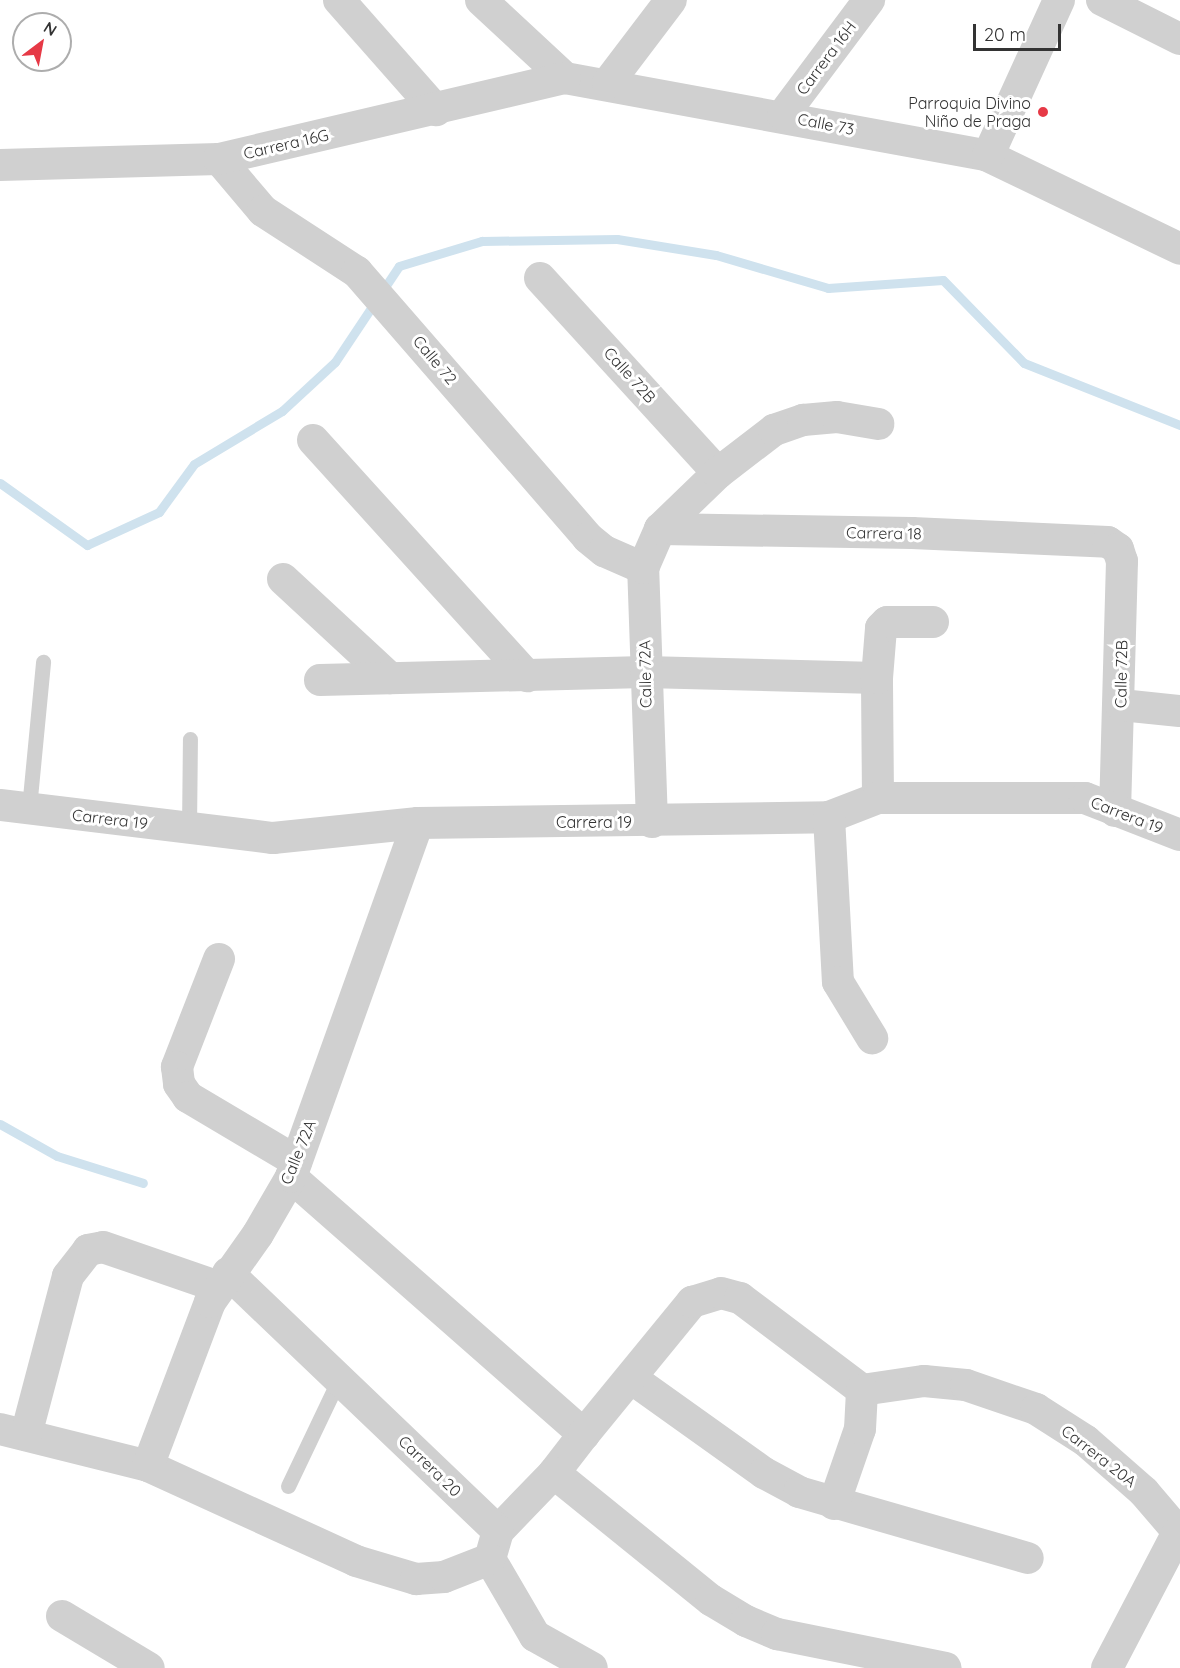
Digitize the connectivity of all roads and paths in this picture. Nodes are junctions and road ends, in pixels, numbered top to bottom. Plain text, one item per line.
1 (339, 0) edge
2 (482, 0) edge
3 (671, 0) edge
4 (869, 0) edge
5 (1059, 0) edge
6 (1101, 0) edge
7 (1180, 39) edge
8 (565, 78) junction
9 (608, 83) junction
10 (436, 110) junction
11 (783, 115) junction
12 (988, 156) junction
13 (219, 159) junction
14 (0, 165) edge
15 (1180, 249) edge
16 (540, 278) dead end
17 (878, 424) dead end
18 (313, 440) dead end
19 (718, 473) junction
20 (660, 529) junction
21 (1108, 542) joint
22 (643, 568) junction
23 (283, 579) dead end
24 (933, 622) dead end
25 (43, 662) dead end
26 (645, 672) junction
27 (527, 676) junction
28 (390, 678) junction
29 (877, 678) junction
30 (320, 680) dead end
31 (1121, 705) junction
32 (1180, 711) edge
33 (189, 739) dead end
34 (878, 798) junction
35 (14, 806) edge
36 (1115, 811) junction
37 (829, 817) junction
38 (652, 822) junction
39 (417, 824) junction
40 (189, 829) junction
41 (1180, 835) edge
42 (219, 959) dead end
43 (872, 1038) dead end
44 (294, 1169) junction
45 (224, 1280) junction
46 (631, 1378) junction
47 (339, 1379) junction
48 (862, 1390) junction
49 (13, 1432) edge
50 (584, 1434) junction
51 (148, 1466) junction
52 (554, 1473) junction
53 (288, 1486) dead end
54 (834, 1504) junction
55 (1179, 1533) edge
56 (494, 1545) junction
57 (1028, 1558) dead end
58 (62, 1616) dead end
59 (149, 1668) edge
60 (592, 1668) edge
61 (946, 1668) edge
62 (1107, 1668) edge

1 - 10 street
2 - 8 street
3 - 9 street
4 - 11 street, Carrera 16H
5 - 12 street
6 - 7 street
8 - 9 street, Calle 73
8 - 10 street, Carrera 16G
9 - 11 street, Calle 73
10 - 13 street, Carrera 16G
11 - 12 street, Calle 73
12 - 15 street, Calle 73
13 - 14 street, Carrera 16G
13 - 22 street, Calle 72
16 - 19 street, Calle 72B
17 - 19 street
18 - 27 street
19 - 20 street
20 - 21 street, Carrera 18
20 - 22 street, Calle 72A
21 - 31 street, Calle 72B
22 - 26 street, Calle 72A
23 - 28 street
24 - 29 street
25 - 35 lane
26 - 27 street
26 - 29 street
26 - 38 street, Calle 72A
27 - 28 street
28 - 30 street
29 - 34 street
31 - 32 street
31 - 36 street, Calle 72B
33 - 40 lane
34 - 36 street, Carrera 19
34 - 37 street, Carrera 19
35 - 40 street, Carrera 19
36 - 41 street, Carrera 19
37 - 38 street, Carrera 19
37 - 43 street
38 - 39 street, Carrera 19
39 - 40 street, Carrera 19
39 - 44 street, Calle 72A
42 - 44 street
44 - 45 street, Calle 72A
44 - 50 street
45 - 47 street, Carrera 20
45 - 49 street
45 - 51 street, Calle 72A
46 - 48 street
46 - 50 street
46 - 54 street
47 - 53 lane
47 - 56 street, Carrera 20
48 - 54 street
48 - 55 street, Carrera 20A
49 - 51 street
50 - 52 street
51 - 56 street
52 - 56 street
52 - 61 street
54 - 57 street
55 - 62 street
56 - 60 street, Carrera 20
58 - 59 street

